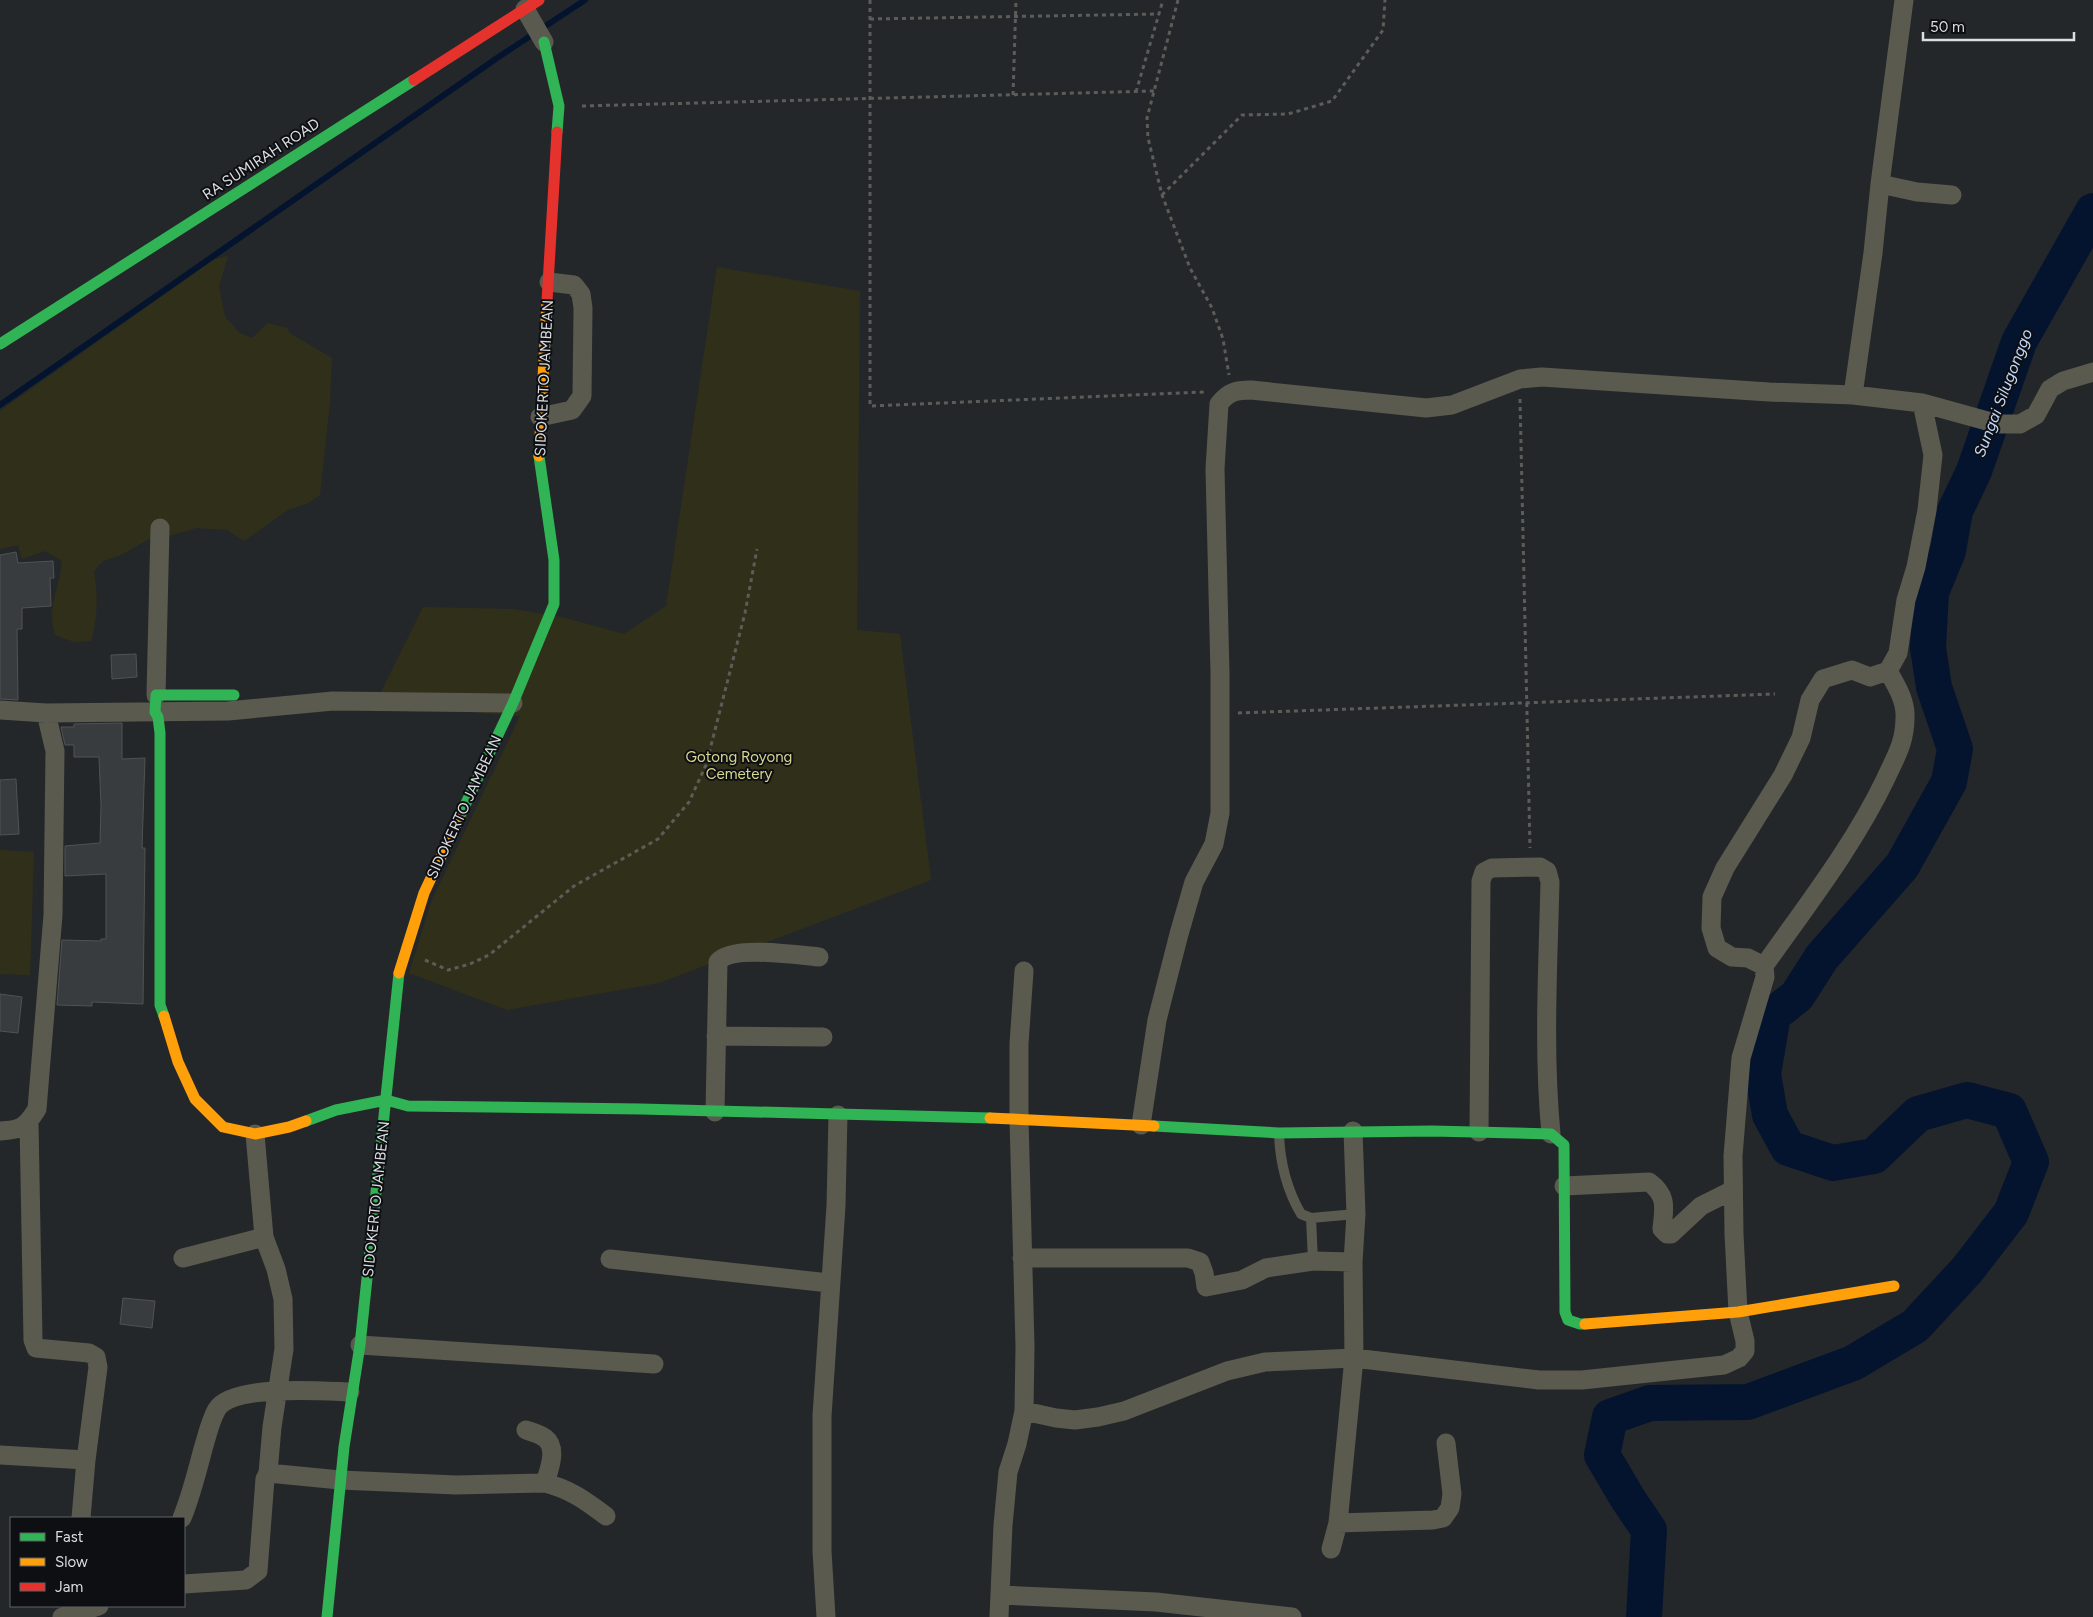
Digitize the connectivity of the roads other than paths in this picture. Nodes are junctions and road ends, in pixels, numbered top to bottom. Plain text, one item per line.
1 (1904, 0) edge
2 (532, 10) edge
3 (544, 42) joint
4 (1880, 184) junction
5 (1952, 195) dead end
6 (549, 282) junction
7 (0, 344) edge
8 (2093, 372) edge
9 (1853, 395) junction
10 (1923, 403) junction
11 (540, 417) junction
12 (160, 528) dead end
13 (1888, 671) junction
14 (513, 703) junction
15 (156, 704) junction
16 (0, 710) edge
17 (46, 713) junction
18 (819, 957) dead end
19 (1764, 966) junction
20 (1024, 971) dead end
21 (716, 1036) junction
22 (823, 1037) dead end
23 (386, 1100) junction
24 (715, 1112) junction
25 (838, 1115) junction
26 (1018, 1119) junction
27 (29, 1122) junction
28 (1141, 1125) junction
29 (0, 1131) edge
30 (1353, 1131) junction
31 (1480, 1132) junction
32 (1279, 1133) junction
33 (255, 1134) junction
34 (1551, 1134) junction
35 (1564, 1186) junction
36 (1733, 1190) junction
37 (1356, 1214) junction
38 (1312, 1218) junction
39 (264, 1237) junction
40 (184, 1258) dead end
41 (1022, 1258) junction
42 (610, 1259) dead end
43 (1313, 1261) junction
44 (1353, 1262) junction
45 (829, 1283) junction
46 (1894, 1286) dead end
47 (1738, 1312) junction
48 (360, 1345) junction
49 (1354, 1358) junction
50 (654, 1364) dead end
51 (279, 1391) junction
52 (350, 1392) junction
53 (1024, 1411) junction
54 (526, 1430) dead end
55 (1446, 1443) dead end
56 (0, 1455) edge
57 (86, 1460) junction
58 (268, 1473) junction
59 (340, 1480) junction
60 (545, 1483) junction
61 (606, 1516) dead end
62 (81, 1517) edge
63 (182, 1517) edge
64 (1338, 1523) junction
65 (1331, 1549) dead end
66 (185, 1584) edge
67 (1000, 1595) junction
68 (94, 1607) edge
69 (62, 1617) edge
70 (327, 1617) edge
71 (826, 1617) edge
72 (999, 1617) edge
73 (1292, 1617) edge

1 - 4 street
2 - 3 street, SIDOKERTO JAMBEAN
2 - 7 street, RA SUMIRAH ROAD
3 - 6 street, SIDOKERTO JAMBEAN
4 - 5 street
4 - 9 street
6 - 11 street, SIDOKERTO JAMBEAN
6 - 11 street
8 - 10 street
9 - 10 street
9 - 28 street
10 - 13 street
11 - 14 street, SIDOKERTO JAMBEAN
12 - 15 street
13 - 19 street
13 - 19 street
14 - 15 street
14 - 23 street, SIDOKERTO JAMBEAN
15 - 17 street
15 - 33 street
16 - 17 street
17 - 27 street
18 - 21 street
19 - 36 street
20 - 26 street
21 - 22 street
21 - 24 street
23 - 24 street
23 - 33 street
23 - 48 street, SIDOKERTO JAMBEAN
24 - 25 street
25 - 26 street
25 - 45 street
26 - 28 street
26 - 41 street
27 - 29 street
27 - 57 street
28 - 32 street
30 - 31 street
30 - 32 street
30 - 37 street
31 - 34 street
31 - 34 street
32 - 38 lane
33 - 39 street
34 - 35 street
35 - 36 street
35 - 47 street
36 - 47 street
37 - 38 lane
37 - 44 street
38 - 43 lane
39 - 40 street
39 - 51 street
41 - 43 street
41 - 53 street
42 - 45 street
43 - 44 street
44 - 49 street
45 - 71 street
46 - 47 street
47 - 49 street
48 - 50 street
48 - 52 street, SIDOKERTO JAMBEAN
49 - 53 street
49 - 64 street
51 - 52 street
51 - 58 street
51 - 63 street
52 - 59 street, SIDOKERTO JAMBEAN
53 - 67 street
54 - 60 street
55 - 64 street
56 - 57 street
57 - 62 street
58 - 59 street
58 - 66 street
59 - 60 street
59 - 70 street, SIDOKERTO JAMBEAN
60 - 61 street
64 - 65 street
67 - 72 street
67 - 73 street
68 - 69 street

